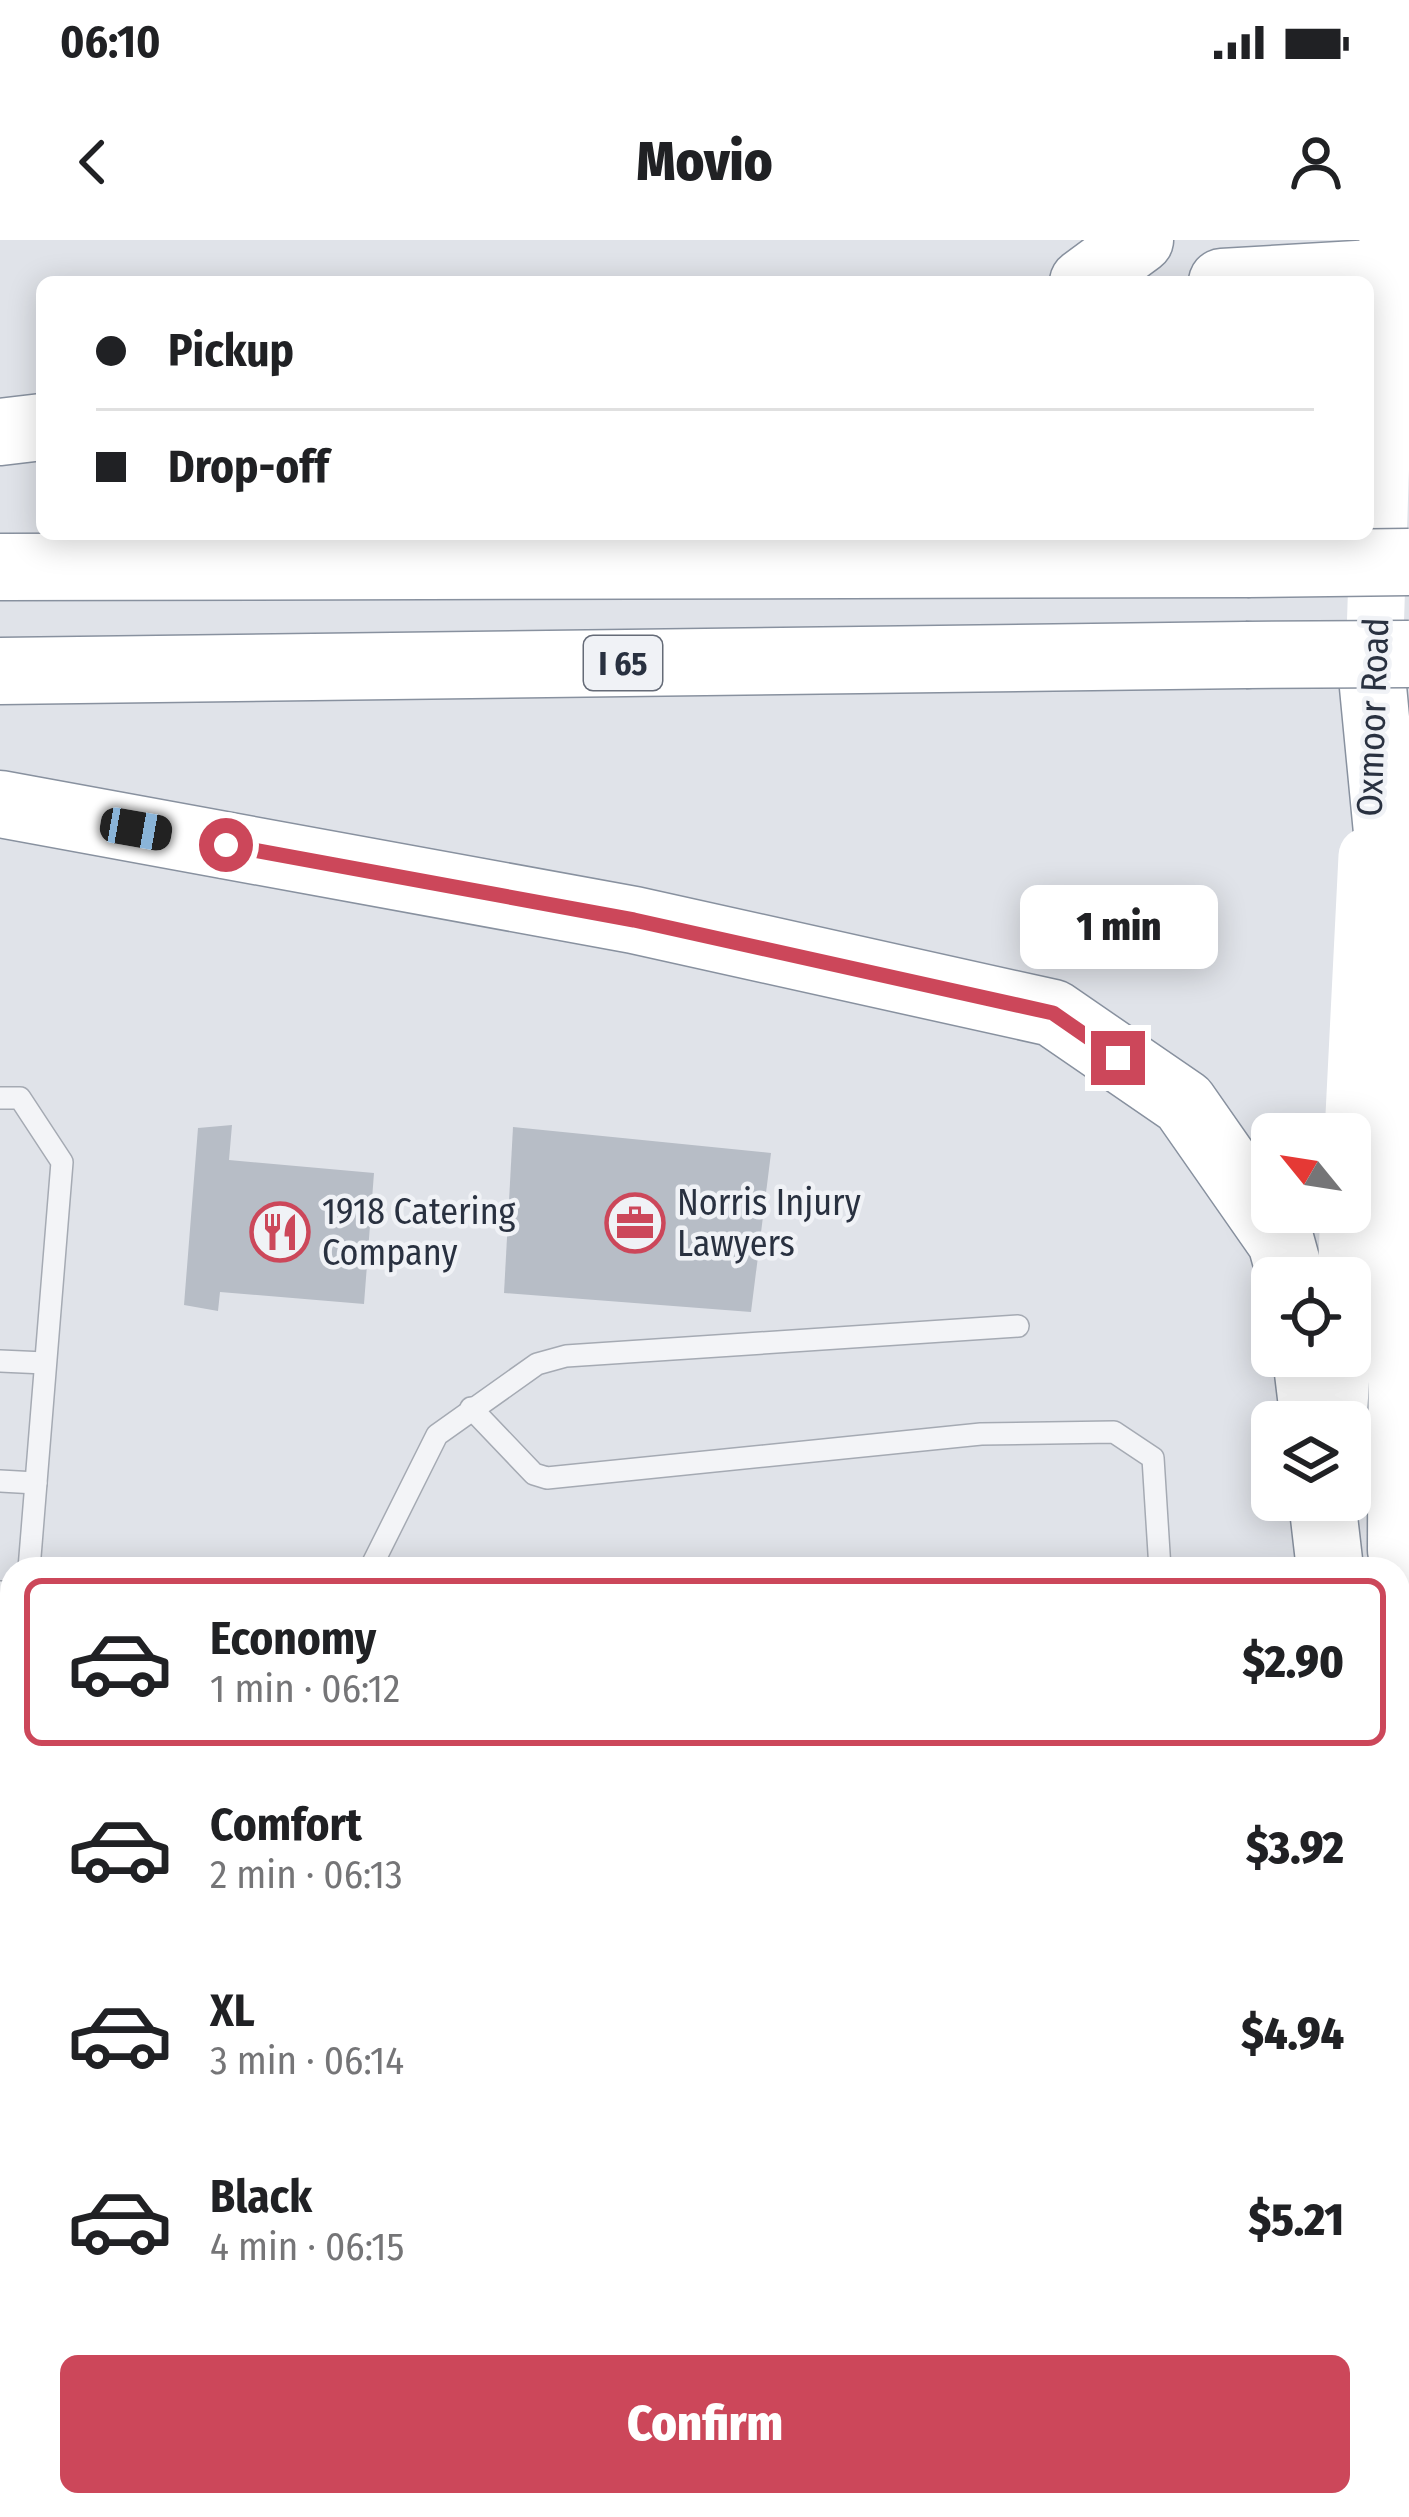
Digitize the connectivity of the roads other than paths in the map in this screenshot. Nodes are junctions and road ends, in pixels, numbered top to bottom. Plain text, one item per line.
1 (1140, 240) edge
2 (1396, 259) edge
3 (1091, 276) edge
4 (1267, 276) edge
5 (36, 428) edge
6 (0, 432) edge
7 (1409, 562) edge
8 (0, 567) edge
9 (1391, 670) edge
10 (0, 671) edge
11 (0, 804) edge
12 (0, 1098) edge
13 (1356, 1113) edge
14 (1285, 1257) edge
15 (1018, 1326) dead end
16 (0, 1361) edge
17 (45, 1363) junction
18 (471, 1408) junction
19 (0, 1481) edge
20 (36, 1484) junction
21 (1324, 1521) edge
22 (1333, 1521) edge
23 (1409, 1555) edge
24 (30, 1557) edge
25 (376, 1557) edge
26 (1159, 1557) edge
27 (1329, 1557) edge
28 (1331, 1557) edge

1 - 3 highway
2 - 4 highway
2 - 9 main road, Oxmoor Road
5 - 6 highway
7 - 8 highway, bridge
9 - 10 highway, I 65, bridge
9 - 13 main road, Oxmoor Road
9 - 23 highway
11 - 14 highway
12 - 17 lane
15 - 18 lane
16 - 17 lane
17 - 20 lane
18 - 25 lane
18 - 26 lane
19 - 20 lane
20 - 24 lane
21 - 27 highway
22 - 28 main road

